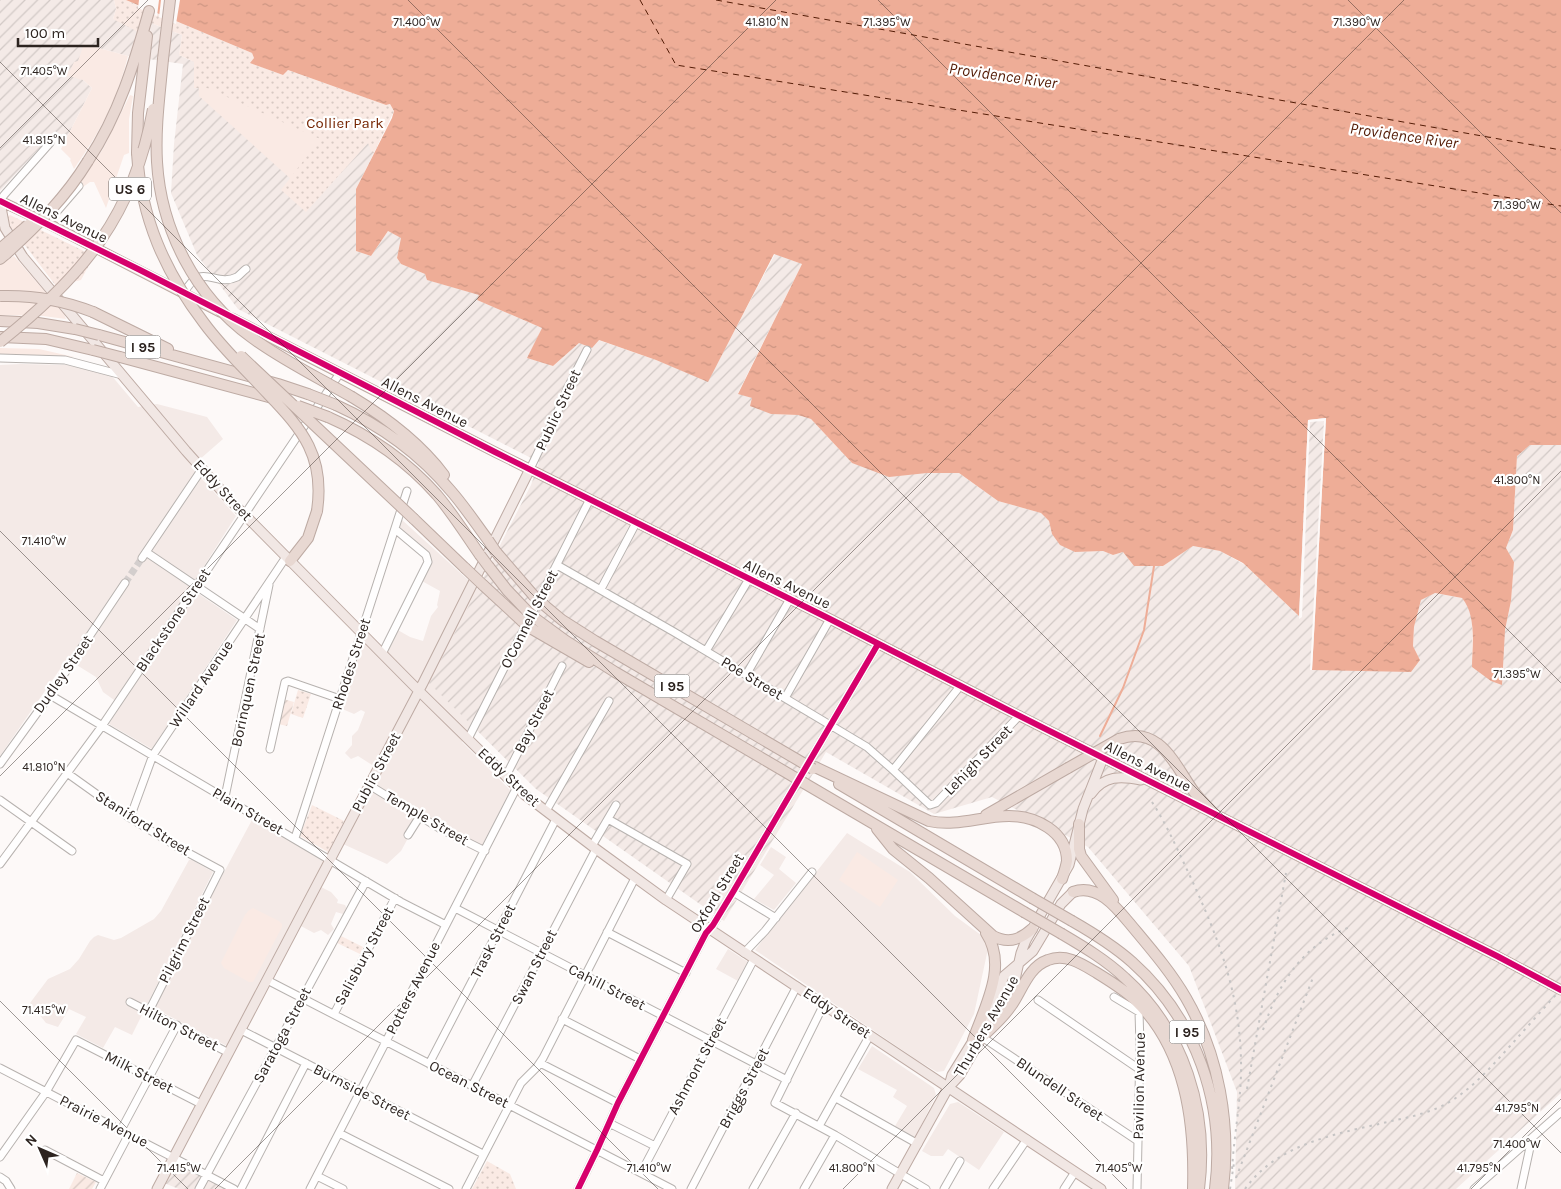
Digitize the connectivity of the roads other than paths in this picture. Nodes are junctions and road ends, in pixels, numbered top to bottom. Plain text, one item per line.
1 (170, 0) edge
2 (149, 5) edge
3 (141, 55) junction
4 (163, 59) junction
5 (50, 143) dead end
6 (79, 186) dead end
7 (0, 202) edge
8 (46, 223) junction
9 (0, 232) edge
10 (17, 249) junction
11 (2, 252) edge
12 (246, 269) dead end
13 (184, 293) junction
14 (0, 296) edge
15 (196, 311) junction
16 (0, 322) edge
17 (0, 337) edge
18 (0, 342) edge
19 (587, 350) dead end
20 (0, 358) edge
21 (187, 359) junction
22 (340, 373) junction
23 (123, 375) junction
24 (202, 469) junction
25 (530, 469) junction
26 (408, 491) dead end
27 (590, 499) junction
28 (465, 508) junction
29 (244, 514) junction
30 (636, 523) junction
31 (395, 529) junction
32 (288, 559) junction
33 (557, 564) junction
34 (749, 579) junction
35 (269, 582) junction
36 (125, 583) tunnel mouth
37 (196, 586) junction
38 (601, 589) junction
39 (790, 599) junction
40 (245, 618) junction
41 (830, 619) junction
42 (534, 624) junction
43 (260, 629) junction
44 (361, 632) junction
45 (878, 644) junction
46 (706, 651) junction
47 (382, 654) junction
48 (562, 666) dead end
49 (746, 675) junction
50 (961, 685) junction
51 (419, 691) junction
52 (50, 695) junction
53 (784, 698) junction
54 (340, 699) junction
55 (610, 700) dead end
56 (1020, 715) junction
57 (831, 725) junction
58 (102, 726) junction
59 (468, 739) junction
60 (270, 749) dead end
61 (153, 755) junction
62 (1103, 758) junction
63 (0, 764) edge
64 (814, 768) junction
65 (893, 770) junction
66 (67, 773) junction
67 (506, 776) junction
68 (1185, 778) junction
69 (1152, 782) junction
70 (370, 785) junction
71 (517, 788) junction
72 (1175, 793) junction
73 (225, 797) junction
74 (0, 800) edge
75 (1085, 802) junction
76 (936, 803) joint
77 (616, 806) dead end
78 (546, 811) junction
79 (1213, 813) junction
80 (420, 816) junction
81 (130, 818) junction
82 (556, 819) junction
83 (608, 819) junction
84 (30, 822) junction
85 (872, 823) junction
86 (965, 823) junction
87 (1079, 824) junction
88 (408, 835) dead end
89 (295, 838) junction
90 (594, 848) junction
91 (485, 851) junction
92 (72, 852) dead end
93 (330, 859) junction
94 (0, 864) edge
95 (220, 870) joint
96 (812, 872) dead end
97 (635, 878) junction
98 (1062, 879) junction
99 (366, 881) junction
100 (733, 892) junction
101 (1073, 892) joint
102 (395, 898) junction
103 (666, 900) junction
104 (455, 908) junction
105 (1123, 915) junction
106 (776, 918) junction
107 (978, 923) junction
108 (446, 925) junction
109 (709, 929) junction
110 (1032, 929) junction
111 (498, 931) junction
112 (608, 932) junction
113 (542, 953) junction
114 (744, 953) junction
115 (754, 958) junction
116 (1019, 962) junction
117 (686, 973) junction
118 (585, 976) junction
119 (267, 980) junction
120 (797, 986) junction
121 (1561, 990) edge
122 (1114, 997) dead end
123 (301, 998) junction
124 (1038, 1000) dead end
125 (130, 1002) dead end
126 (824, 1004) junction
127 (149, 1011) junction
128 (334, 1014) junction
129 (663, 1016) junction
130 (562, 1019) junction
131 (177, 1026) junction
132 (240, 1030) junction
133 (870, 1035) junction
134 (978, 1038) junction
135 (386, 1041) junction
136 (710, 1041) junction
137 (275, 1047) junction
138 (229, 1052) junction
139 (640, 1059) junction
140 (306, 1063) junction
141 (540, 1063) junction
142 (429, 1064) junction
143 (756, 1064) junction
144 (0, 1068) edge
145 (1139, 1069) junction
146 (149, 1077) junction
147 (787, 1080) junction
148 (472, 1086) junction
149 (948, 1088) junction
150 (360, 1091) junction
151 (46, 1092) junction
152 (836, 1098) junction
153 (618, 1103) junction
154 (201, 1104) junction
155 (509, 1104) junction
156 (1561, 1112) edge
157 (796, 1114) junction
158 (609, 1124) junction
159 (819, 1126) junction
160 (121, 1130) junction
161 (339, 1133) junction
162 (128, 1134) junction
163 (835, 1135) junction
164 (1532, 1138) junction
165 (1027, 1139) junction
166 (1138, 1141) junction
167 (918, 1144) junction
168 (655, 1146) junction
169 (45, 1150) dead end
170 (597, 1150) junction
171 (483, 1154) junction
172 (0, 1157) edge
173 (174, 1157) junction
174 (960, 1161) dead end
175 (1075, 1172) junction
176 (641, 1173) junction
177 (901, 1173) junction
178 (206, 1175) junction
179 (317, 1176) junction
180 (0, 1177) edge
181 (104, 1182) junction
182 (11, 1189) edge
183 (100, 1189) edge
184 (157, 1189) edge
185 (199, 1189) edge
186 (234, 1189) edge
187 (241, 1189) edge
188 (310, 1189) edge
189 (343, 1189) edge
190 (449, 1189) edge
191 (466, 1189) edge
192 (578, 1189) edge
193 (672, 1189) edge
194 (691, 1189) edge
195 (753, 1189) edge
196 (804, 1189) edge
197 (892, 1189) edge
198 (926, 1189) edge
199 (944, 1189) edge
200 (993, 1189) edge
201 (1064, 1189) edge
202 (1101, 1189) edge
203 (1137, 1189) edge
204 (1193, 1189) edge
205 (1199, 1189) edge
206 (1215, 1189) edge
207 (1223, 1189) edge
208 (1474, 1189) edge
209 (1521, 1189) edge

1 - 4 highway
2 - 3 highway
3 - 11 highway, bridge
3 - 15 highway, bridge
4 - 18 highway, US 6, bridge
4 - 28 highway, bridge
5 - 7 street
6 - 8 street
7 - 8 main road, Allens Avenue
7 - 10 main road, Eddy Street
8 - 13 main road, Allens Avenue
9 - 10 main road, Eddy Street
10 - 23 main road, Eddy Street
12 - 13 street
13 - 22 main road, Allens Avenue
14 - 21 highway, bridge
15 - 32 highway, bridge
15 - 42 highway, bridge
16 - 21 highway, I 95, bridge
17 - 42 highway, I 95, bridge
19 - 25 street, Public Street
20 - 23 street
21 - 28 highway, I 95, bridge
22 - 25 main road, Allens Avenue
22 - 29 street, Blackstone Street
23 - 24 main road, Eddy Street
24 - 29 main road, Eddy Street
24 - 37 street
25 - 27 main road, Allens Avenue
25 - 51 main road, Public Street
26 - 31 street, Rhodes Street
27 - 30 main road, Allens Avenue
27 - 33 street, O'Connell Street
28 - 64 highway, I 95, bridge
29 - 32 main road, Eddy Street
29 - 37 street, Blackstone Street
30 - 34 main road, Allens Avenue
30 - 38 street
31 - 44 street, Rhodes Street
31 - 47 street
32 - 35 street, Willard Avenue
32 - 44 main road, Eddy Street
33 - 38 street, Poe Street
33 - 59 street, O'Connell Street
34 - 39 main road, Allens Avenue
34 - 46 street
35 - 40 street, Willard Avenue
35 - 43 street, Borinquen Street
36 - 52 street, Dudley Street
37 - 40 street
37 - 58 street, Blackstone Street
38 - 46 street, Poe Street
39 - 41 main road, Allens Avenue
39 - 49 street
40 - 43 street
40 - 61 street, Willard Avenue
41 - 45 main road, Allens Avenue
41 - 53 street
42 - 85 highway, I 95, bridge
43 - 73 street, Borinquen Street
44 - 47 main road, Eddy Street
44 - 54 street, Rhodes Street
45 - 50 main road, Allens Avenue
45 - 57 street, Oxford Street
46 - 49 street, Poe Street
47 - 51 main road, Eddy Street
48 - 67 street, Bay Street
49 - 53 street, Poe Street
50 - 56 main road, Allens Avenue
50 - 65 street
51 - 59 main road, Eddy Street
51 - 70 main road, Public Street
52 - 58 street, Plain Street
52 - 63 street, Dudley Street
53 - 57 street, Poe Street
54 - 60 street
54 - 89 street, Rhodes Street
55 - 78 street
56 - 62 main road, Allens Avenue
56 - 76 street, Lehigh Street
57 - 65 street, Poe Street
57 - 100 street, Oxford Street
58 - 61 street, Plain Street
58 - 66 street, Blackstone Street
59 - 67 main road, Eddy Street
61 - 73 street, Plain Street
61 - 81 street, Willard Avenue
62 - 69 main road, Allens Avenue
62 - 75 main road, Thurbers Avenue
64 - 86 highway
64 - 206 highway, I 95, bridge
65 - 76 street, Poe Street
66 - 81 street, Staniford Street
66 - 84 street, Blackstone Street
67 - 71 main road, Eddy Street
68 - 72 highway
68 - 79 highway
68 - 86 highway, bridge
69 - 72 main road, Allens Avenue
69 - 75 main road
70 - 80 street, Temple Street
70 - 93 main road, Public Street
71 - 78 main road, Eddy Street
71 - 91 street, Potters Avenue
72 - 79 main road, Allens Avenue
73 - 89 street, Plain Street
74 - 84 street
75 - 87 main road, Thurbers Avenue
77 - 83 street, Swan Street
78 - 82 main road, Eddy Street
79 - 121 main road, Allens Avenue
80 - 88 street
80 - 91 street, Temple Street
81 - 95 street, Staniford Street
82 - 90 main road, Eddy Street
82 - 111 street, Trask Street
83 - 90 street, Swan Street
83 - 103 street
84 - 92 street
84 - 94 street, Blackstone Street
85 - 107 highway
85 - 205 highway, I 95, bridge
86 - 98 highway
87 - 98 main road, Thurbers Avenue
87 - 105 highway
89 - 93 street, Plain Street
90 - 97 main road, Eddy Street
90 - 113 street, Swan Street
91 - 104 street, Potters Avenue
93 - 99 street, Plain Street
93 - 119 main road, Public Street
95 - 127 street, Pilgrim Street
96 - 106 street
97 - 103 main road, Eddy Street
97 - 112 street
98 - 110 main road, Thurbers Avenue
99 - 102 street, Plain Street
99 - 123 street, Saratoga Street
100 - 106 street
100 - 109 street, Oxford Street
101 - 105 highway
101 - 116 main road, Thurbers Avenue
102 - 108 street, Plain Street
102 - 128 street, Salisbury Street
103 - 109 main road, Eddy Street
104 - 108 street, Potters Avenue
104 - 111 street, Cahill Street
105 - 207 highway
106 - 114 street
107 - 110 highway
107 - 134 highway
108 - 135 street, Potters Avenue
109 - 114 main road, Eddy Street
109 - 117 street, Oxford Street
110 - 116 main road, Thurbers Avenue
111 - 113 street, Cahill Street
111 - 142 street, Trask Street
112 - 117 street
112 - 118 street
113 - 118 street, Cahill Street
113 - 148 street, Swan Street
114 - 115 main road, Eddy Street
115 - 120 main road, Eddy Street
115 - 136 street, Ashmont Street
116 - 134 main road, Thurbers Avenue
117 - 129 street, Oxford Street
118 - 129 street, Cahill Street
118 - 130 street
119 - 123 street, Ocean Street
119 - 132 main road, Public Street
120 - 126 main road, Eddy Street
120 - 143 street, Briggs Street
122 - 145 street, Pavilion Avenue
123 - 128 street, Ocean Street
123 - 137 street, Saratoga Street
124 - 145 street
125 - 127 street, Hilton Street
126 - 133 main road, Eddy Street
126 - 147 street
127 - 131 street, Hilton Street
128 - 135 street, Ocean Street
129 - 136 street, Cahill Street
129 - 139 street, Oxford Street
130 - 139 street
130 - 141 street
131 - 138 street, Hilton Street
131 - 146 street
132 - 137 street, Burnside Street
132 - 138 main road, Public Street
133 - 149 main road, Eddy Street
133 - 152 street
134 - 149 main road, Thurbers Avenue
134 - 166 street, Blundell Street
134 - 204 highway
135 - 142 street, Ocean Street
135 - 150 street, Potters Avenue
136 - 143 street, Cahill Street
136 - 168 street, Ashmont Street
137 - 140 street, Burnside Street
137 - 178 street, Saratoga Street
138 - 154 main road, Public Street
139 - 153 street, Oxford Street
140 - 150 street, Burnside Street
140 - 187 street
141 - 153 street
141 - 155 street
142 - 148 street, Ocean Street
143 - 147 street, Cahill Street
143 - 194 street, Briggs Street
144 - 151 street, Prairie Avenue
145 - 166 street, Pavilion Avenue
146 - 151 street, Milk Street
146 - 154 street, Milk Street
146 - 160 street
147 - 157 street
148 - 155 street, Ocean Street
149 - 165 main road, Eddy Street
149 - 167 main road, Thurbers Avenue
150 - 161 street, Potters Avenue
150 - 171 street, Burnside Street
151 - 160 street, Prairie Avenue
151 - 172 street
152 - 159 street
152 - 167 street
153 - 158 street, Oxford Street
154 - 173 main road, Public Street
155 - 170 street, Ocean Street
155 - 171 street
156 - 164 street
157 - 159 street
157 - 195 street
158 - 168 street
158 - 170 street, Oxford Street
159 - 163 street
160 - 162 street, Prairie Avenue
161 - 179 street, Potters Avenue
161 - 190 street
162 - 173 street, Prairie Avenue
162 - 181 street
163 - 177 street
163 - 196 street
164 - 208 street
164 - 209 street
165 - 175 main road, Eddy Street
165 - 200 street
166 - 203 street, Pavilion Avenue
167 - 177 main road, Thurbers Avenue
168 - 176 street, Ashmont Street
169 - 181 street
170 - 176 street, Ocean Street
170 - 192 street, Oxford Street
171 - 191 street
173 - 178 street, Prairie Avenue
173 - 184 main road, Public Street
174 - 199 street
175 - 201 street
175 - 202 main road, Eddy Street
176 - 193 street, Ocean Street
177 - 197 main road, Thurbers Avenue
177 - 198 street
178 - 185 street, Saratoga Street
178 - 186 street, Prairie Avenue
179 - 188 street, Potters Avenue
179 - 189 street
180 - 182 street
181 - 183 street

